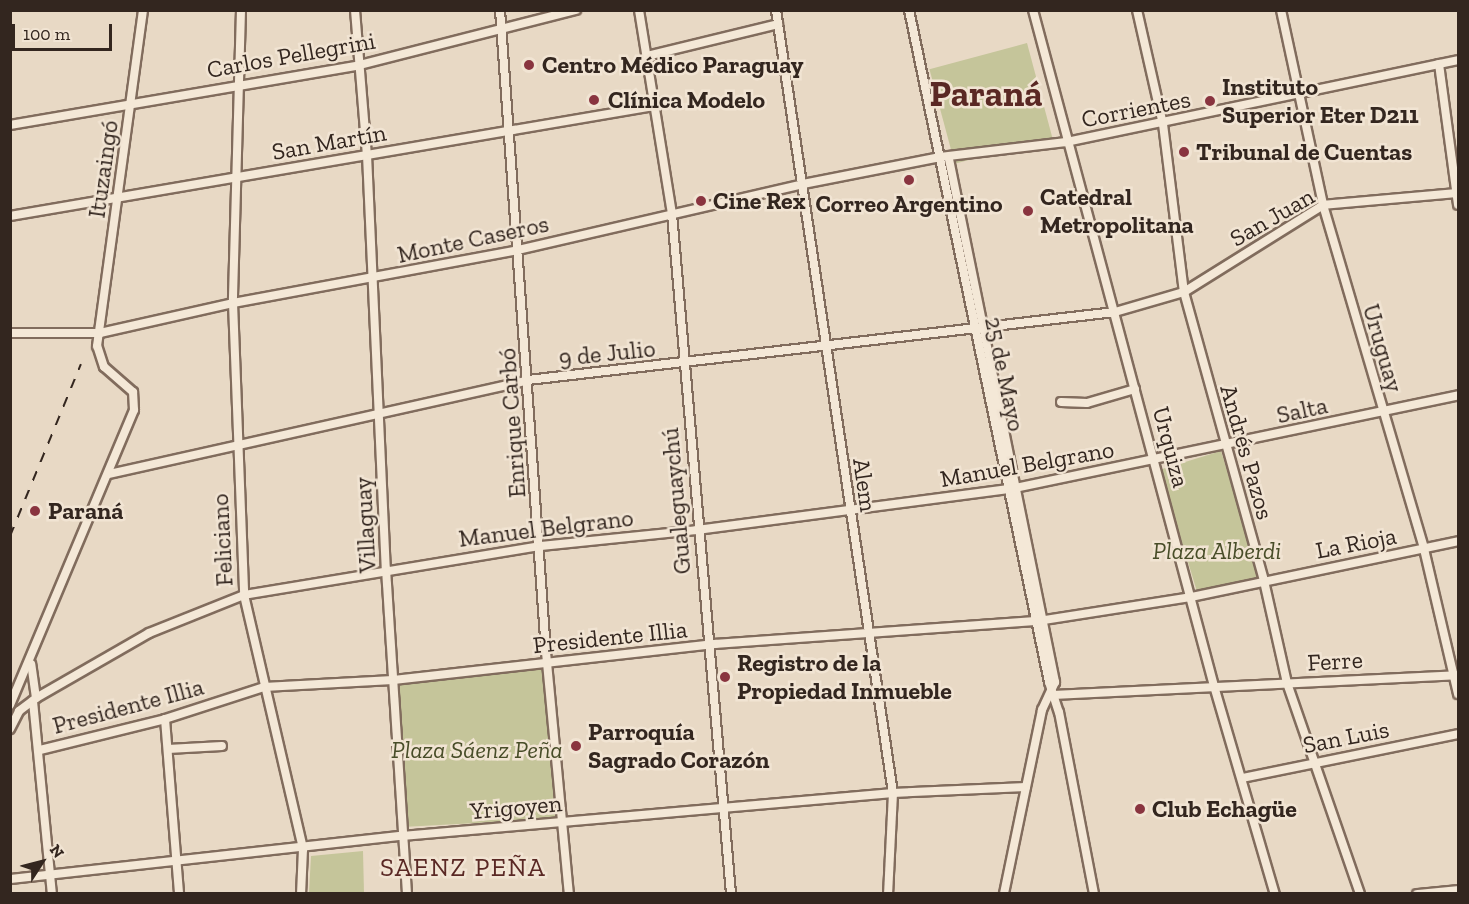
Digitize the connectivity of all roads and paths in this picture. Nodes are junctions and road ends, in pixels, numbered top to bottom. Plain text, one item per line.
1 (144, 10) edge
2 (241, 10) edge
3 (355, 10) edge
4 (501, 10) edge
5 (576, 10) edge
6 (639, 10) edge
7 (776, 10) edge
8 (909, 10) edge
9 (1033, 10) edge
10 (1137, 10) edge
11 (1281, 10) edge
12 (778, 24) junction
13 (503, 29) junction
14 (647, 56) junction
15 (1458, 60) edge
16 (360, 64) junction
17 (1439, 64) junction
18 (239, 84) junction
19 (1300, 95) junction
20 (132, 103) junction
21 (654, 106) junction
22 (1163, 124) junction
23 (10, 125) edge
24 (509, 128) junction
25 (1066, 142) junction
26 (367, 155) junction
27 (944, 158) junction
28 (236, 179) junction
29 (803, 184) junction
30 (1457, 193) edge
31 (119, 198) junction
32 (1323, 205) junction
33 (1458, 205) edge
34 (672, 214) junction
35 (10, 216) edge
36 (519, 250) junction
37 (373, 279) junction
38 (1184, 292) junction
39 (233, 303) junction
40 (1115, 312) junction
41 (979, 329) junction
42 (10, 333) edge
43 (100, 333) junction
44 (827, 347) junction
45 (684, 364) junction
46 (528, 380) junction
47 (1136, 389) junction
48 (1458, 395) edge
49 (1060, 402) dead end
50 (1381, 412) junction
51 (380, 416) junction
52 (236, 446) junction
53 (1224, 447) junction
54 (1155, 461) junction
55 (109, 474) junction
56 (1013, 488) junction
57 (849, 511) junction
58 (697, 530) junction
59 (1458, 541) edge
60 (540, 546) junction
61 (1424, 549) junction
62 (386, 569) junction
63 (1264, 581) junction
64 (244, 595) junction
65 (1191, 597) junction
66 (1041, 621) junction
67 (867, 633) junction
68 (707, 646) junction
69 (548, 663) junction
70 (31, 664) junction
71 (1456, 675) edge
72 (393, 680) junction
73 (1287, 683) junction
74 (20, 686) junction
75 (1214, 686) junction
76 (34, 687) junction
77 (264, 687) junction
78 (1458, 694) edge
79 (16, 695) junction
80 (1052, 695) junction
81 (33, 701) junction
82 (10, 705) edge
83 (165, 719) junction
84 (10, 729) edge
85 (1458, 734) edge
86 (222, 746) dead end
87 (168, 749) junction
88 (40, 750) junction
89 (1315, 763) junction
90 (1242, 778) junction
91 (1026, 787) junction
92 (893, 793) junction
93 (723, 807) junction
94 (563, 823) junction
95 (402, 836) junction
96 (303, 849) junction
97 (176, 862) junction
98 (50, 875) junction
99 (10, 879) edge
100 (1458, 890) edge
101 (52, 894) edge
102 (179, 894) edge
103 (301, 894) edge
104 (407, 894) edge
105 (569, 894) edge
106 (731, 894) edge
107 (888, 894) edge
108 (1004, 894) edge
109 (1094, 894) edge
110 (1275, 894) edge
111 (1360, 894) edge
112 (1417, 894) edge

1 - 20 street, Ituzaingó
2 - 18 street, Feliciano
3 - 16 street, Villaguay
4 - 13 street, Enrique Carbó
5 - 13 street, Carlos Pellegrini
6 - 14 street, Gualeguaychú
7 - 12 street, Alem
8 - 27 street, 25 de Mayo
9 - 25 street, Urquiza
10 - 22 street, Andrés Pazos
11 - 19 street, Uruguay
12 - 14 street
12 - 29 street, Alem
13 - 16 street, Carlos Pellegrini
13 - 24 street, Enrique Carbó
14 - 21 street, Gualeguaychú
15 - 17 street, Corrientes
16 - 18 street, Carlos Pellegrini
16 - 26 street, Villaguay
17 - 19 street, Corrientes
17 - 30 street
18 - 20 street, Carlos Pellegrini
18 - 28 street, Feliciano
19 - 22 street, Corrientes
19 - 32 street, Uruguay
20 - 23 street, Carlos Pellegrini
20 - 31 street, Ituzaingó
21 - 24 street, San Martín
21 - 34 street, Gualeguaychú
22 - 25 street, Corrientes
22 - 38 street, Andrés Pazos
24 - 26 street, San Martín
24 - 36 street, Enrique Carbó
25 - 27 street, Corrientes
25 - 40 street, Urquiza
26 - 28 street, San Martín
26 - 37 street, Villaguay
27 - 29 street, Monte Caseros
27 - 41 street, 25 de Mayo
28 - 31 street, San Martín
28 - 39 street, Feliciano
29 - 34 street, Monte Caseros
29 - 44 street, Alem
30 - 32 street, San Juan
30 - 33 street
31 - 35 street, San Martín
31 - 43 street, Ituzaingó
32 - 38 street, San Juan
32 - 50 street, Uruguay
34 - 36 street, Monte Caseros
34 - 45 street, Gualeguaychú
36 - 37 street, Monte Caseros
36 - 46 street, Enrique Carbó
37 - 39 street, Monte Caseros
37 - 51 street, Villaguay
38 - 40 street, San Juan
38 - 53 street, Andrés Pazos
39 - 43 street, Monte Caseros
39 - 52 street, Feliciano
40 - 41 street, 9 de Julio
40 - 47 street, Urquiza
41 - 44 street, 9 de Julio
41 - 56 street, 25 de Mayo
42 - 43 street, Monte Caseros
43 - 55 street, Ituzaingó
44 - 45 street, 9 de Julio
44 - 57 street, Alem
45 - 46 street, 9 de Julio
45 - 58 street, Gualeguaychú
46 - 51 street, 9 de Julio
46 - 60 street, Enrique Carbó
47 - 49 street
47 - 54 street, Urquiza
48 - 50 street, Salta
50 - 53 street, Salta
50 - 61 street, Uruguay
51 - 52 street, 9 de Julio
51 - 62 street, Villaguay
52 - 55 street, 9 de Julio
52 - 64 street, Feliciano
53 - 54 street, Salta
53 - 63 street, Andrés Pazos
54 - 56 street, Manuel Belgrano
54 - 65 street, Urquiza
55 - 70 street, Ituzaingó
56 - 57 street, Manuel Belgrano
56 - 66 street, 25 de Mayo
57 - 58 street, Manuel Belgrano
57 - 67 street, Alem
58 - 60 street, Manuel Belgrano
58 - 68 street, Gualeguaychú
59 - 61 street, La Rioja
60 - 62 street, Manuel Belgrano
60 - 69 street, Enrique Carbó
61 - 63 street, La Rioja
61 - 71 street, Uruguay
62 - 64 street, Manuel Belgrano
62 - 72 street, Villaguay
63 - 65 street, La Rioja
63 - 73 street, Andrés Pazos
64 - 77 street, Feliciano
64 - 81 street, Manuel Belgrano
65 - 66 street, Presidente Illia
65 - 75 street, Urquiza
66 - 67 street, Presidente Illia
66 - 80 street, 25 de Mayo
67 - 68 street, Presidente Illia
67 - 92 street, Alem
68 - 69 street, Presidente Illia
68 - 93 street, Gualeguaychú
69 - 72 street, Presidente Illia
69 - 94 street, Enrique Carbó
70 - 74 street, Ituzaingó
70 - 76 street
71 - 73 street, Ferre
71 - 78 street, Uruguay
72 - 77 street, Presidente Illia
72 - 95 street, Villaguay
73 - 75 street, Ferre
73 - 89 street, Andrés Pazos
74 - 76 street
74 - 79 street, Ituzaingó
75 - 80 street
75 - 90 street, Urquiza
76 - 81 street
77 - 83 street, Presidente Illia
77 - 96 street, Feliciano
79 - 81 street
79 - 82 street, Ituzaingó
80 - 91 street
80 - 109 street, 25 de Mayo
81 - 84 street
81 - 88 street
83 - 87 street
83 - 88 street, Presidente Illia
85 - 89 street, San Luis
86 - 87 street
87 - 97 street
88 - 98 street
89 - 90 street, San Luis
89 - 111 street, Andrés Pazos
90 - 110 street, Urquiza
91 - 92 street, Yrigoyen
91 - 108 street
92 - 93 street, Yrigoyen
92 - 107 street, Alem
93 - 94 street, Yrigoyen
93 - 106 street, Gualeguaychú
94 - 95 street, Yrigoyen
94 - 105 street, Enrique Carbó
95 - 96 street, Yrigoyen
95 - 104 street, Villaguay
96 - 97 street, Yrigoyen
96 - 103 street, Feliciano
97 - 98 street, Yrigoyen
97 - 102 street
98 - 99 street, Yrigoyen
98 - 101 street
100 - 112 street

